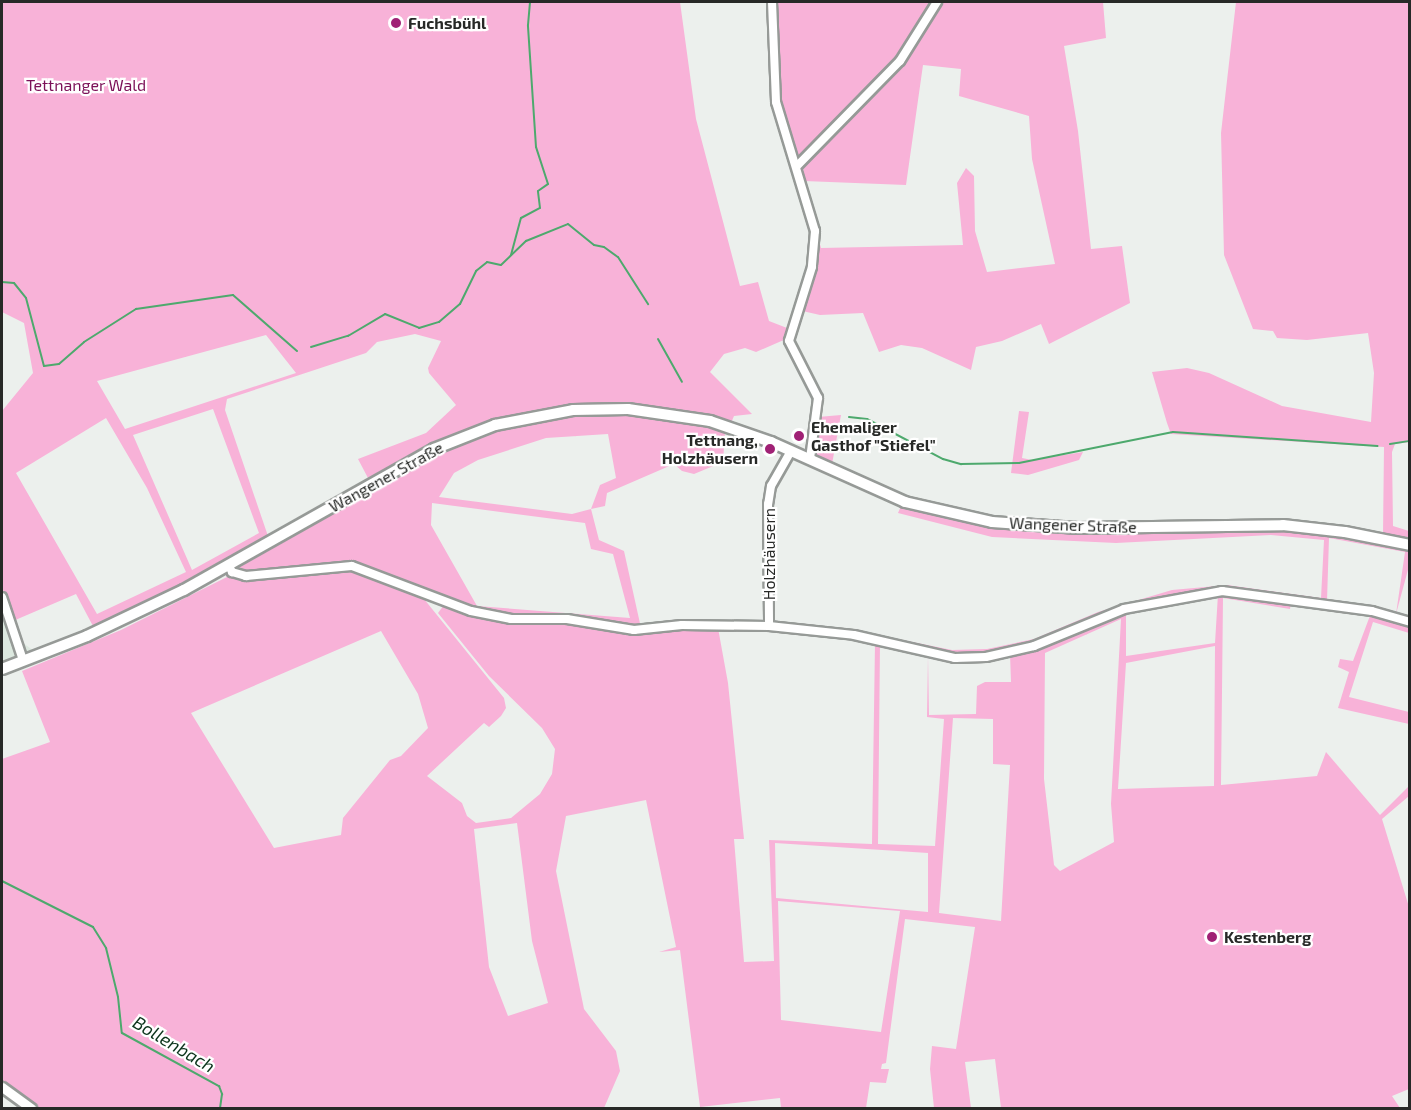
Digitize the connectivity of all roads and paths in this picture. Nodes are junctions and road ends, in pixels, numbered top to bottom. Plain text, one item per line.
1 (772, 2) edge
2 (937, 2) edge
3 (797, 166) junction
4 (791, 451) junction
5 (810, 459) junction
6 (1410, 544) edge
7 (229, 566) junction
8 (2, 597) edge
9 (1410, 622) edge
10 (769, 626) junction
11 (23, 660) junction
12 (2, 669) edge
13 (2, 1087) edge
14 (31, 1108) edge

1 - 3 street
2 - 3 street
3 - 5 street
4 - 5 main road, Wangener Straße
4 - 7 main road, Wangener Straße
4 - 10 street, Holzhäusern
5 - 6 main road, Wangener Straße
7 - 10 street
7 - 11 main road, Wangener Straße
8 - 11 street
9 - 10 street
11 - 12 main road, Wangener Straße
13 - 14 street

